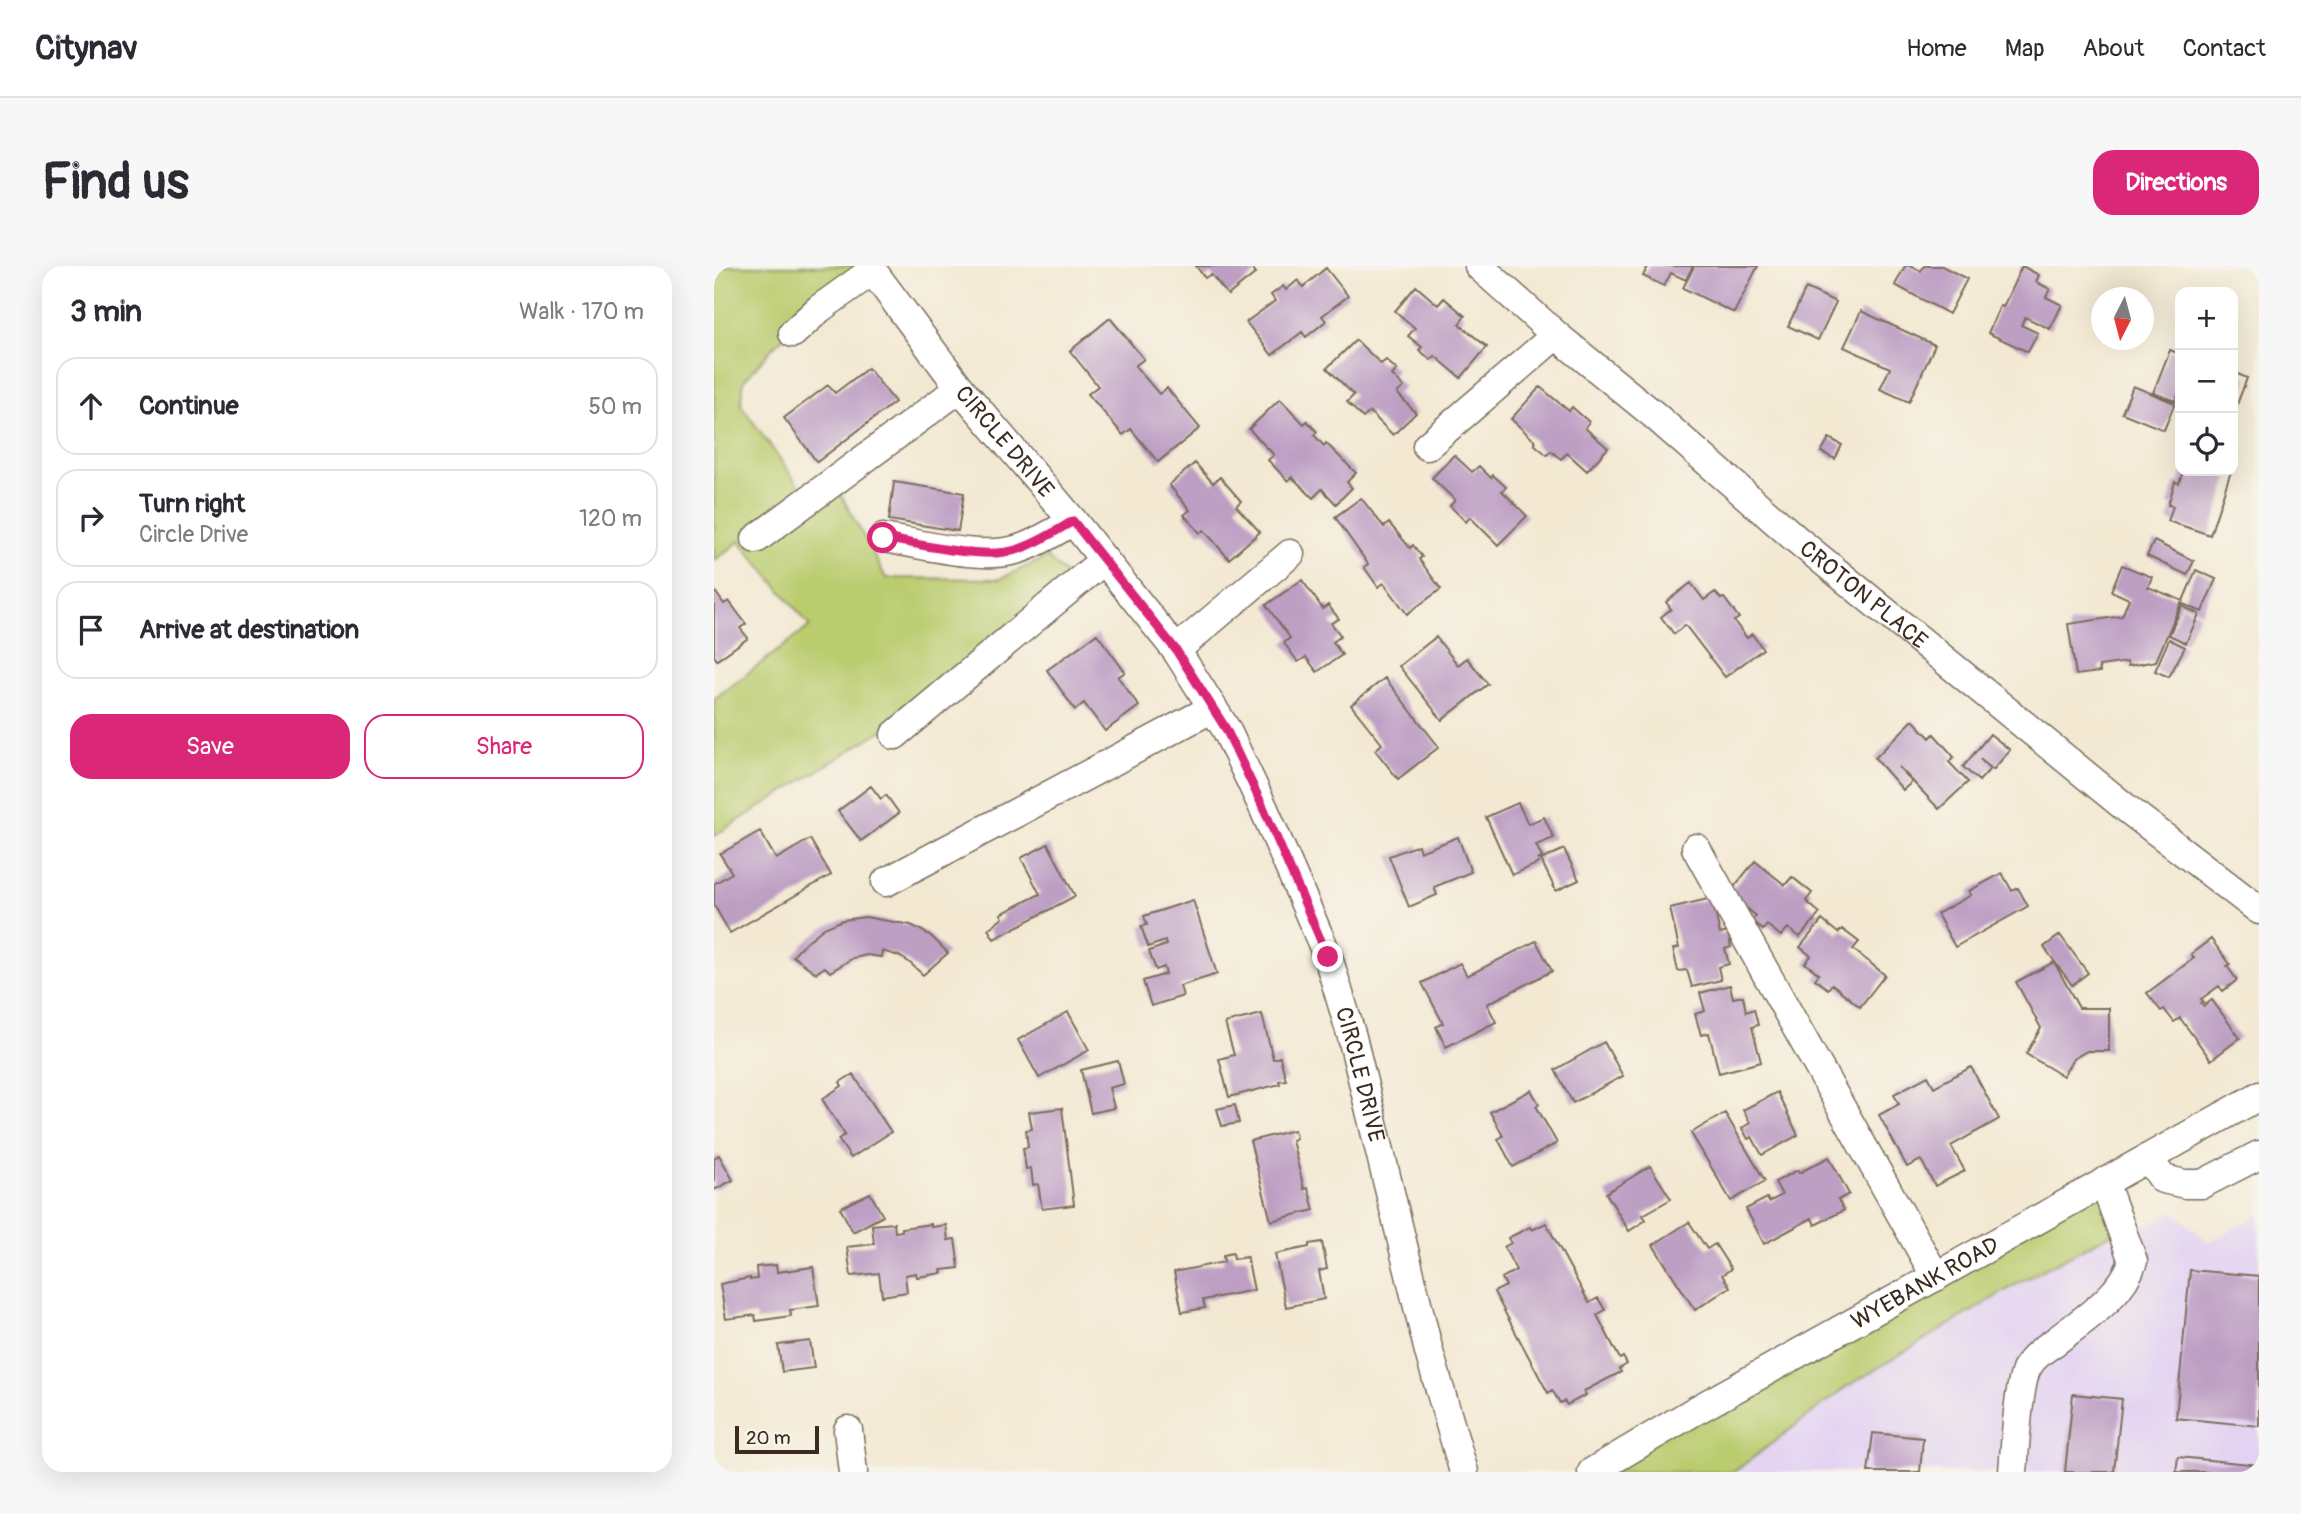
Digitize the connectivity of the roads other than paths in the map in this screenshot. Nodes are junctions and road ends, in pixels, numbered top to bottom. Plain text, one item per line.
1 (1479, 266) edge
2 (870, 268) edge
3 (793, 333) dead end
4 (1556, 335) junction
5 (960, 388) junction
6 (1427, 446) dead end
7 (1073, 521) junction
8 (883, 538) dead end
9 (756, 539) dead end
10 (1290, 554) dead end
11 (1104, 560) junction
12 (1176, 650) junction
13 (1213, 708) junction
14 (895, 735) dead end
15 (1696, 848) dead end
16 (886, 882) dead end
17 (2259, 910) edge
18 (2259, 1096) edge
19 (2259, 1155) edge
20 (2148, 1158) junction
21 (2104, 1182) junction
22 (1936, 1277) junction
23 (848, 1430) dead end
24 (853, 1472) edge
25 (1464, 1472) edge
26 (1592, 1472) edge
27 (2013, 1472) edge

1 - 4 street, CROTON PLACE
2 - 3 street
2 - 5 street, CIRCLE DRIVE
4 - 6 street
4 - 17 street, CROTON PLACE
5 - 7 street, CIRCLE DRIVE
5 - 9 street
7 - 8 street
7 - 11 street, CIRCLE DRIVE
10 - 12 street
11 - 12 street, CIRCLE DRIVE
11 - 14 street
12 - 13 street, CIRCLE DRIVE
13 - 16 street
13 - 25 street, CIRCLE DRIVE
15 - 22 street
18 - 20 street, WYEBANK ROAD
19 - 20 street
20 - 21 street, WYEBANK ROAD
21 - 22 street, WYEBANK ROAD
21 - 27 street
22 - 26 street, WYEBANK ROAD
23 - 24 street

